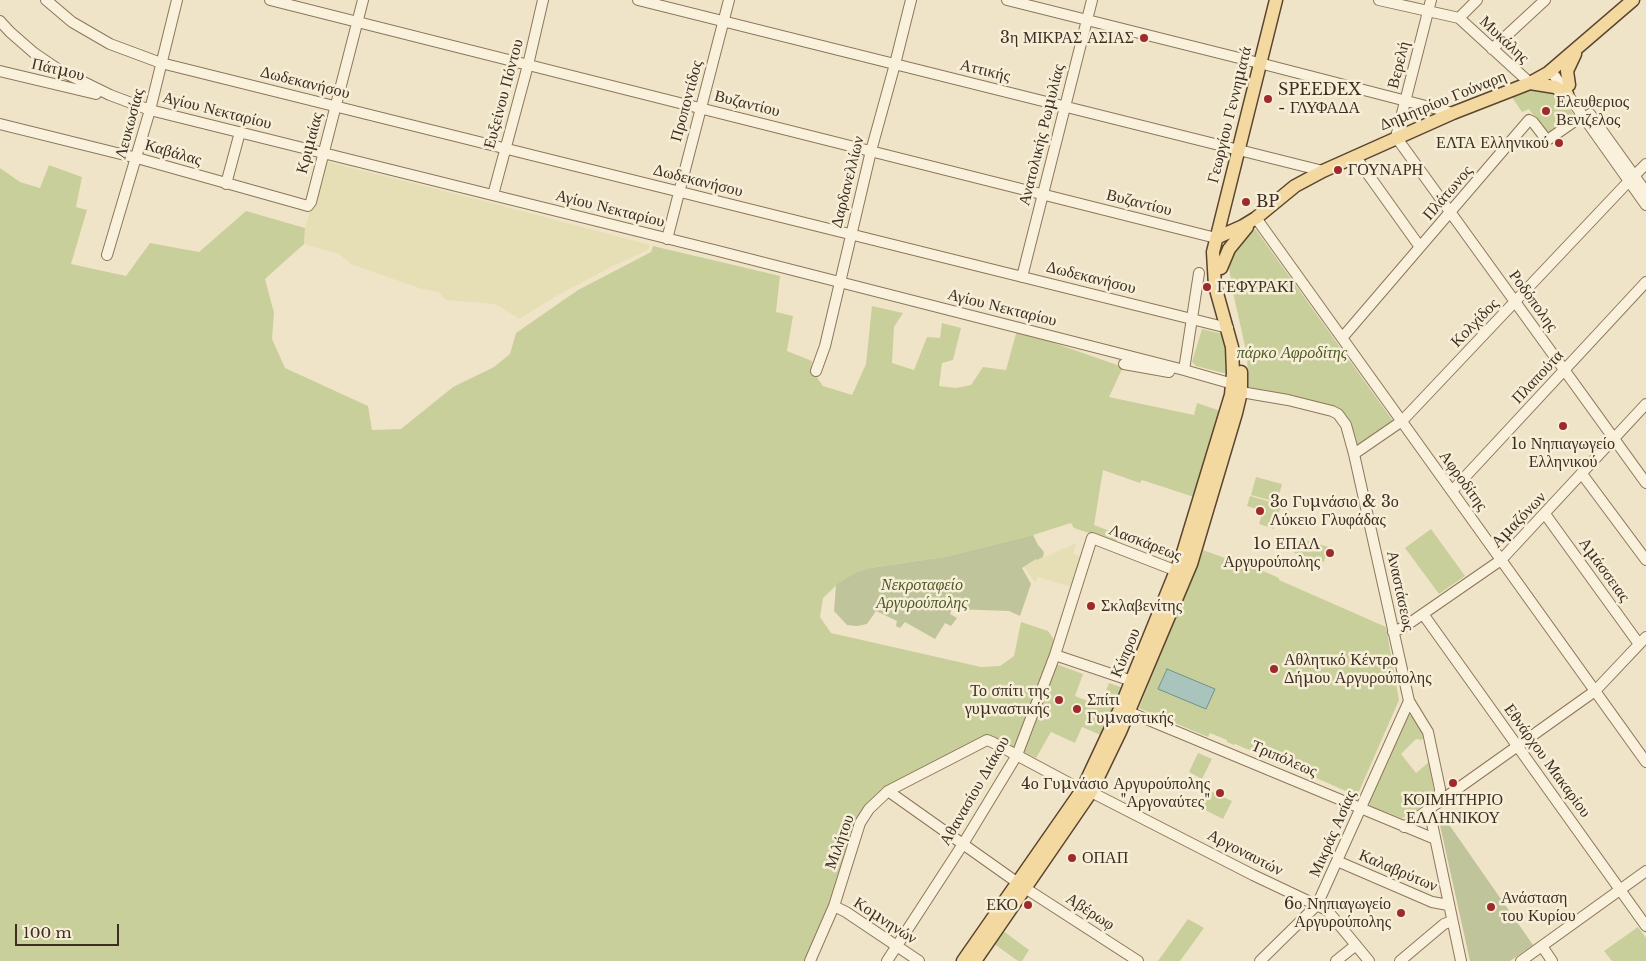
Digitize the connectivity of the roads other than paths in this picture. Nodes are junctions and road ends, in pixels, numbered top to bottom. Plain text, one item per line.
1 (46, 0) edge
2 (177, 0) edge
3 (270, 0) edge
4 (363, 0) edge
5 (543, 0) edge
6 (638, 0) edge
7 (729, 0) edge
8 (911, 0) edge
9 (1007, 0) edge
10 (1092, 0) edge
11 (1276, 0) edge
12 (1379, 0) edge
13 (1431, 0) edge
14 (1478, 0) edge
15 (1545, 0) edge
16 (1633, 0) edge
17 (1428, 12) junction
18 (1459, 18) junction
19 (1087, 20) junction
20 (0, 21) edge
21 (723, 21) junction
22 (358, 22) junction
23 (1579, 47) junction
24 (1492, 49) junction
25 (161, 63) junction
26 (1260, 63) junction
27 (895, 64) junction
28 (528, 65) junction
29 (1553, 69) junction
30 (59, 70) junction
31 (0, 71) edge
32 (52, 84) junction
33 (1530, 84) junction
34 (1568, 90) junction
35 (110, 95) junction
36 (1406, 100) junction
37 (336, 106) junction
38 (1065, 106) junction
39 (701, 108) junction
40 (150, 110) junction
41 (1453, 113) junction
42 (1582, 116) junction
43 (0, 124) edge
44 (240, 132) junction
45 (1396, 137) junction
46 (505, 148) junction
47 (1238, 149) junction
48 (871, 151) junction
49 (323, 154) junction
50 (1355, 156) junction
51 (137, 158) junction
52 (1646, 164) edge
53 (1324, 171) junction
54 (1632, 179) junction
55 (226, 184) junction
56 (679, 191) junction
57 (1646, 192) edge
58 (1043, 194) junction
59 (493, 195) junction
60 (1646, 205) edge
61 (308, 206) joint
62 (1451, 213) junction
63 (1256, 218) junction
64 (851, 234) junction
65 (1216, 238) junction
66 (666, 239) junction
67 (1420, 247) junction
68 (107, 255) dead end
69 (1221, 268) junction
70 (1199, 273) dead end
71 (1022, 276) junction
72 (1646, 282) edge
73 (839, 283) junction
74 (1515, 302) junction
75 (1191, 318) junction
76 (1228, 328) junction
77 (1342, 338) junction
78 (1124, 364) dead end
79 (1184, 370) junction
80 (1564, 370) junction
81 (816, 371) dead end
82 (1237, 388) junction
83 (1646, 404) edge
84 (1402, 421) junction
85 (1614, 439) junction
86 (1354, 454) junction
87 (1582, 474) junction
88 (1646, 483) edge
89 (1452, 491) junction
90 (1545, 514) junction
91 (1092, 538) joint
92 (1501, 560) junction
93 (1646, 560) edge
94 (1181, 573) junction
95 (1423, 614) junction
96 (1393, 632) junction
97 (1643, 641) edge
98 (1055, 654) junction
99 (1132, 681) junction
100 (1595, 691) junction
101 (1408, 701) junction
102 (1124, 711) junction
103 (1517, 745) junction
104 (1017, 755) junction
105 (1646, 762) edge
106 (888, 791) junction
107 (1086, 791) junction
108 (1439, 801) junction
109 (1360, 808) junction
110 (1429, 809) junction
111 (1404, 827) junction
112 (1435, 839) junction
113 (963, 844) junction
114 (1337, 862) junction
115 (1646, 871) edge
116 (1021, 885) junction
117 (1620, 890) junction
118 (1448, 905) junction
119 (834, 906) junction
120 (1317, 906) junction
121 (1452, 921) junction
122 (1646, 926) edge
123 (1356, 945) junction
124 (897, 946) junction
125 (1542, 946) junction
126 (810, 961) edge
127 (887, 961) edge
128 (919, 961) edge
129 (963, 961) edge
130 (975, 961) edge
131 (1138, 961) edge
132 (1260, 961) edge
133 (1336, 961) edge
134 (1370, 961) edge
135 (1400, 961) edge
136 (1461, 961) edge
137 (1521, 961) edge
138 (1552, 961) edge

1 - 25 street, Δωδεκανήσου
2 - 25 street, Λευκωσίας
3 - 22 street, Βυζαντίου
4 - 22 street, Κριμαίας
5 - 28 street, Ευξείνου Πόντου
6 - 21 street, Αττικής
7 - 21 street, Προποντίδος
8 - 27 street, Δαρδανελλίων
9 - 19 street
10 - 19 street, Ανατολικής Ρωμυλίας
11 - 26 main road, Γεωργίου Γεννηματά
12 - 17 street
13 - 17 street, Βερελή
14 - 18 street
15 - 24 street
16 - 23 main road, Δημητρίου Γούναρη
17 - 18 street
17 - 36 street, Βερελή
18 - 24 street, Μυκάλης
19 - 26 street
19 - 38 street, Ανατολικής Ρωμυλίας
20 - 30 street, Αγίου Νεκταρίου
21 - 27 street, Αττικής
21 - 39 street, Προποντίδος
22 - 28 street, Βυζαντίου
22 - 37 street, Κριμαίας
23 - 29 main road, Δημητρίου Γούναρη
23 - 34 main road
24 - 33 street, Μυκάλης
25 - 37 street, Δωδεκανήσου
25 - 40 street, Λευκωσίας
26 - 36 street
26 - 47 main road, Γεωργίου Γεννηματά
27 - 38 street, Αττικής
27 - 48 street, Δαρδανελλίων
28 - 39 street, Βυζαντίου
28 - 46 street, Ευξείνου Πόντου
29 - 33 main road, Δημητρίου Γούναρη
29 - 34 street
30 - 32 street
30 - 35 street, Αγίου Νεκταρίου
31 - 32 street, Πάτμου
32 - 35 street, Πάτμου
33 - 34 main road
33 - 41 main road, Δημητρίου Γούναρη
34 - 42 street
34 - 54 street
35 - 40 street, Αγίου Νεκταρίου
36 - 41 street
36 - 45 street, Βερελή
37 - 46 street, Δωδεκανήσου
37 - 49 street, Κριμαίας
38 - 47 street, Αττικής
38 - 58 street, Ανατολικής Ρωμυλίας
39 - 48 street, Βυζαντίου
39 - 56 street, Προποντίδος
40 - 44 street, Αγίου Νεκταρίου
40 - 51 street, Λευκωσίας
41 - 45 main road, Δημητρίου Γούναρη
42 - 54 street
42 - 62 street, Πλάτωνος
43 - 51 street, Καβάλας
44 - 49 street, Αγίου Νεκταρίου
44 - 55 street
45 - 50 main road, Δημητρίου Γούναρη
45 - 62 street, Ροδόπολης
46 - 56 street, Δωδεκανήσου
46 - 59 street, Ευξείνου Πόντου
47 - 53 street, Αττικής
47 - 65 main road, Γεωργίου Γεννηματά
48 - 58 street, Βυζαντίου
48 - 64 street, Δαρδανελλίων
49 - 59 street, Αγίου Νεκταρίου
49 - 61 street, Κριμαίας
50 - 53 main road, Δημητρίου Γούναρη
50 - 67 street
51 - 55 street, Καβάλας
51 - 68 street, Λευκωσίας
52 - 54 street, Κολχίδος
53 - 63 main road, Δημητρίου Γούναρη
54 - 57 street
54 - 60 street
54 - 74 street, Κολχίδος
55 - 61 street, Καβάλας
56 - 64 street, Δωδεκανήσου
56 - 66 street, Προποντίδος
58 - 65 street, Βυζαντίου
58 - 71 street, Ανατολικής Ρωμυλίας
59 - 66 street, Αγίου Νεκταρίου
62 - 67 street, Πλάτωνος
62 - 74 street, Ροδόπολης
63 - 65 main road
63 - 69 main road
63 - 77 street, Αφροδίτης
64 - 71 street, Δωδεκανήσου
64 - 73 street, Δαρδανελλίων
65 - 69 main road, Γεωργίου Γεννηματά
65 - 76 main road, Γεωργίου Γεννηματά
66 - 73 street, Αγίου Νεκταρίου
67 - 77 street, Πλάτωνος
69 - 82 main road, Γεωργίου Γεννηματά
70 - 75 street
71 - 75 street, Δωδεκανήσου
72 - 80 street, Πλαπούτα
73 - 79 street, Αγίου Νεκταρίου
73 - 81 street, Δαρδανελλίων
74 - 80 street, Ροδόπολης
74 - 84 street, Κολχίδος
75 - 76 street, Δωδεκανήσου
75 - 79 street
76 - 82 main road, Γεωργίου Γεννηματά
77 - 84 street, Αφροδίτης
78 - 79 street
79 - 82 street, Αγίου Νεκταρίου
80 - 85 street, Ροδόπολης
80 - 89 street, Πλαπούτα
82 - 86 street, Αγίου Νεκταρίου
82 - 94 main road, Κύπρου
83 - 85 street, Αμαζόνων
84 - 86 street, Κολχίδος
84 - 89 street, Αφροδίτης
85 - 87 street, Αμαζόνων
85 - 88 street, Ροδόπολης
86 - 96 street, Αναστάσεως
87 - 90 street, Αμαζόνων
87 - 93 street
89 - 92 street, Αφροδίτης
90 - 92 street, Αμαζόνων
90 - 97 street, Αμάσσειας
91 - 94 street, Λασκάρεως
91 - 98 street, Αθανασίου Διάκου
92 - 95 street, Αμαζόνων
92 - 100 street, Αφροδίτης
94 - 99 main road, Κύπρου
94 - 102 main road, Κύπρου
95 - 96 street, Αμαζόνων
95 - 103 street, Εθνάρχου Μακαρίου
96 - 101 street, Αναστάσεως
97 - 100 street
98 - 99 street
98 - 104 street, Αθανασίου Διάκου
99 - 102 main road, Κύπρου
100 - 103 street
100 - 105 street, Αφροδίτης
101 - 108 street, Αναστάσεως
101 - 109 street, Μικράς Ασίας
102 - 107 main road, Κύπρου
102 - 109 street, Τριπόλεως
103 - 108 street
103 - 117 street, Εθνάρχου Μακαρίου
104 - 106 street, Μιλήτου
104 - 107 street, Αργοναυτών
104 - 113 street, Αθανασίου Διάκου
106 - 113 street, Αβέρωφ
106 - 119 street, Μιλήτου
107 - 116 main road, Κύπρου
107 - 120 street, Αργοναυτών
108 - 110 street
109 - 111 street, Τριπόλεως
109 - 114 street, Μικράς Ασίας
110 - 111 street
110 - 112 street
111 - 112 street, Τριπόλεως
112 - 118 street
113 - 116 street, Αβέρωφ
113 - 124 street, Αθανασίου Διάκου
114 - 118 street, Καλαβρύτων
114 - 120 street, Μικράς Ασίας
115 - 117 street
116 - 129 main road, Κύπρου
116 - 130 main road, Κύπρου
116 - 131 street, Αβέρωφ
117 - 122 street, Εθνάρχου Μακαρίου
117 - 125 street
118 - 121 street
119 - 124 street, Κομνηνών
119 - 126 street, Μιλήτου
120 - 123 street, Αργοναυτών
120 - 132 street, Μικράς Ασίας
121 - 135 street
121 - 136 street
123 - 133 street
123 - 134 street, Αργοναυτών
124 - 127 street, Αθανασίου Διάκου
124 - 128 street, Κομνηνών
125 - 137 street
125 - 138 street

